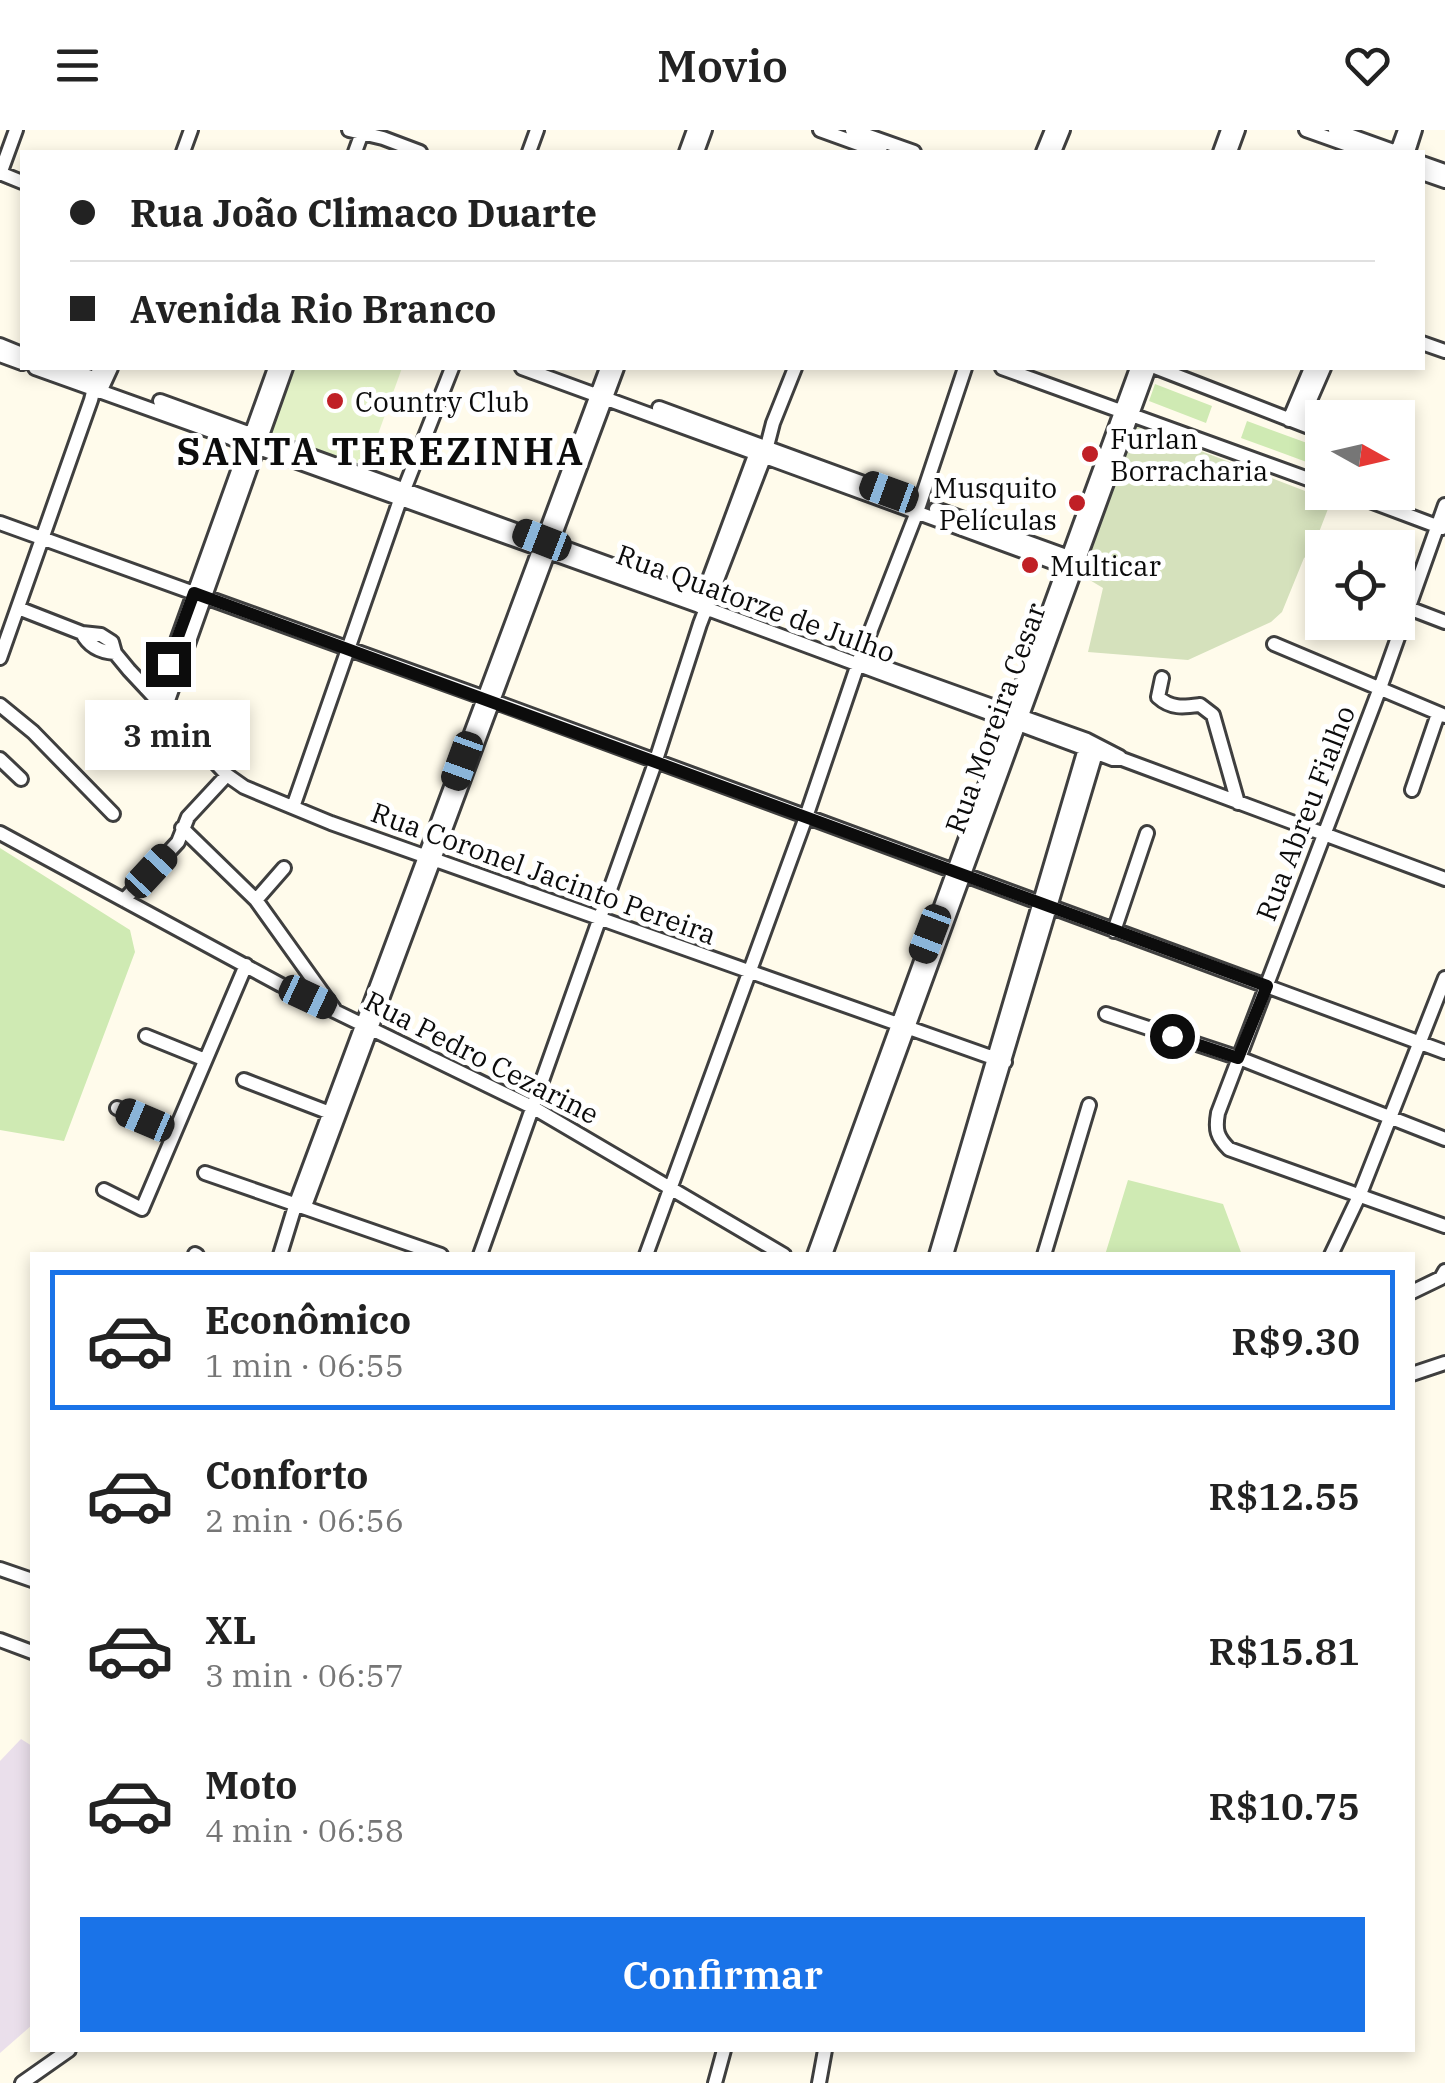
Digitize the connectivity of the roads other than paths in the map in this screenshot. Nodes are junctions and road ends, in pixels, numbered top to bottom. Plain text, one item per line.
1 (16, 130) edge
2 (820, 130) edge
3 (852, 130) edge
4 (1238, 130) edge
5 (1335, 130) edge
6 (1315, 132) edge
7 (368, 133) edge
8 (881, 144) edge
9 (1227, 145) edge
10 (415, 150) edge
11 (906, 150) edge
12 (1363, 150) edge
13 (1390, 150) edge
14 (0, 173) edge
15 (43, 370) edge
16 (68, 370) edge
17 (274, 370) edge
18 (285, 370) edge
19 (451, 370) edge
20 (529, 370) edge
21 (554, 370) edge
22 (607, 370) edge
23 (615, 370) edge
24 (794, 370) edge
25 (963, 370) edge
26 (1008, 370) edge
27 (1137, 370) edge
28 (1148, 370) edge
29 (1162, 370) edge
30 (1310, 370) edge
31 (1323, 370) edge
32 (98, 384) edge
33 (603, 392) junction
34 (269, 398) junction
35 (1128, 413) junction
36 (1294, 422) junction
37 (1305, 426) edge
38 (254, 440) junction
39 (761, 451) junction
40 (1305, 478) edge
41 (403, 494) junction
42 (1445, 505) edge
43 (918, 508) junction
44 (1395, 510) edge
45 (0, 523) edge
46 (1441, 527) edge
47 (41, 538) junction
48 (546, 547) junction
49 (1072, 564) junction
50 (1415, 581) edge
51 (200, 596) junction
52 (705, 604) junction
53 (18, 608) junction
54 (1415, 611) edge
55 (1445, 622) edge
56 (1393, 640) edge
57 (1274, 644) dead end
58 (348, 648) junction
59 (0, 658) edge
60 (858, 662) junction
61 (1162, 678) dead end
62 (1380, 688) junction
63 (489, 699) junction
64 (160, 704) junction
65 (0, 705) edge
66 (1442, 715) edge
67 (1015, 720) junction
68 (1092, 747) junction
69 (0, 759) edge
70 (655, 763) junction
71 (227, 775) junction
72 (21, 779) dead end
73 (1412, 790) dead end
74 (1238, 803) junction
75 (293, 807) junction
76 (112, 814) dead end
77 (806, 817) junction
78 (182, 828) junction
79 (0, 833) edge
80 (1323, 833) junction
81 (1148, 834) dead end
82 (431, 857) junction
83 (284, 868) dead end
84 (959, 875) junction
85 (1445, 878) edge
86 (124, 900) junction
87 (256, 900) junction
88 (1046, 905) junction
89 (598, 918) junction
90 (1114, 931) junction
91 (246, 965) junction
92 (750, 974) junction
93 (1445, 978) edge
94 (1267, 986) junction
95 (334, 1009) junction
96 (1106, 1014) dead end
97 (369, 1025) junction
98 (901, 1027) junction
99 (146, 1036) dead end
100 (1420, 1043) junction
101 (1445, 1052) edge
102 (1238, 1058) junction
103 (204, 1059) junction
104 (999, 1061) junction
105 (244, 1080) dead end
106 (1089, 1106) dead end
107 (116, 1108) dead end
108 (534, 1108) junction
109 (335, 1115) junction
110 (1391, 1118) junction
111 (174, 1132) junction
112 (1445, 1139) edge
113 (205, 1172) dead end
114 (672, 1186) junction
115 (104, 1190) dead end
116 (1360, 1194) junction
117 (300, 1205) junction
118 (1445, 1226) edge
119 (649, 1249) edge
120 (281, 1252) edge
121 (433, 1252) edge
122 (481, 1252) edge
123 (779, 1252) edge
124 (815, 1252) edge
125 (826, 1252) edge
126 (937, 1252) edge
127 (947, 1252) edge
128 (1045, 1252) edge
129 (1332, 1252) edge
130 (1445, 1271) edge
131 (1415, 1291) edge
132 (1445, 1362) edge
133 (1415, 1373) edge
134 (0, 1568) edge
135 (30, 1579) edge
136 (0, 1640) edge
137 (30, 1651) edge
138 (65, 2052) edge
139 (723, 2052) edge
140 (825, 2052) edge
141 (22, 2083) edge
142 (715, 2083) edge
143 (819, 2083) edge

1 - 14 street
2 - 8 street
3 - 8 street
4 - 9 street
5 - 13 street
6 - 12 street
7 - 10 street
8 - 11 street
15 - 32 street, Rua Quatorze de Julho
16 - 32 street, Rua Quatorze de Julho
17 - 34 street
18 - 34 street
19 - 41 street
20 - 33 street
21 - 33 street
22 - 33 street
23 - 33 street
24 - 39 street
25 - 43 street
26 - 35 street
27 - 35 street, Rua Moreira Cesar
28 - 35 street, Rua Moreira Cesar
29 - 36 street
30 - 36 street
31 - 36 street
32 - 38 street, Rua Quatorze de Julho
32 - 47 street
33 - 39 street
33 - 48 street
34 - 38 street
35 - 40 street
35 - 49 street, Rua Moreira Cesar
36 - 37 street
38 - 41 street, Rua Quatorze de Julho
38 - 51 street
39 - 43 street
39 - 52 street
41 - 48 street, Rua Quatorze de Julho
41 - 58 street
42 - 46 street, Rua Abreu Fialho
43 - 49 street
43 - 60 street
44 - 46 street
45 - 47 street
46 - 50 street, Rua Abreu Fialho
47 - 51 street
47 - 53 street
48 - 52 street, Rua Quatorze de Julho
48 - 63 street
49 - 67 street, Rua Moreira Cesar
51 - 58 street
51 - 64 street
52 - 60 street, Rua Quatorze de Julho
52 - 70 street
53 - 59 street
53 - 64 street, Rua Coronel Jacinto Pereira
54 - 55 street
56 - 62 street, Rua Abreu Fialho
57 - 62 street
58 - 63 street
58 - 75 street
60 - 67 street, Rua Quatorze de Julho
60 - 77 street
61 - 74 street
62 - 66 street
62 - 80 street, Rua Abreu Fialho
63 - 70 street
63 - 82 street
64 - 71 street, Rua Coronel Jacinto Pereira
65 - 76 street
66 - 73 street
67 - 68 street, Rua Quatorze de Julho
67 - 84 street, Rua Moreira Cesar
68 - 74 street, Rua Quatorze de Julho
68 - 88 street
69 - 72 street
70 - 77 street
70 - 89 street
71 - 75 street, Rua Coronel Jacinto Pereira
71 - 78 street
74 - 80 street, Rua Quatorze de Julho
75 - 82 street, Rua Coronel Jacinto Pereira
77 - 84 street
77 - 92 street
78 - 86 street
78 - 87 street
79 - 86 street, Rua Pedro Cezarine
80 - 85 street, Rua Quatorze de Julho
80 - 94 street, Rua Abreu Fialho
81 - 90 street
82 - 89 street, Rua Coronel Jacinto Pereira
82 - 97 street
83 - 87 street
84 - 88 street
84 - 98 street, Rua Moreira Cesar
86 - 91 street, Rua Pedro Cezarine
87 - 95 street
88 - 90 street
88 - 104 street
89 - 92 street, Rua Coronel Jacinto Pereira
89 - 108 street
90 - 94 street
91 - 95 street, Rua Pedro Cezarine
91 - 103 street
92 - 98 street, Rua Coronel Jacinto Pereira
92 - 114 street
93 - 100 street
94 - 100 street
94 - 102 street, Rua Abreu Fialho
95 - 97 street, Rua Pedro Cezarine
96 - 102 street
97 - 108 street, Rua Pedro Cezarine
97 - 109 street
98 - 104 street, Rua Coronel Jacinto Pereira
98 - 124 street, Rua Moreira Cesar
98 - 125 street, Rua Moreira Cesar
99 - 103 street
100 - 101 street
100 - 110 street
102 - 110 street
102 - 116 street, Rua Abreu Fialho
103 - 111 street
104 - 126 street
104 - 127 street
105 - 109 street
106 - 128 street
107 - 111 street
108 - 114 street, Rua Pedro Cezarine
108 - 122 street
109 - 117 street
110 - 112 street
110 - 116 street
111 - 115 street
113 - 117 street
114 - 119 street
114 - 123 street, Rua Pedro Cezarine
116 - 118 street
116 - 129 street
117 - 120 street
117 - 121 street
130 - 131 street
132 - 133 street
134 - 135 street
136 - 137 street
138 - 141 street
139 - 142 street
140 - 143 street

